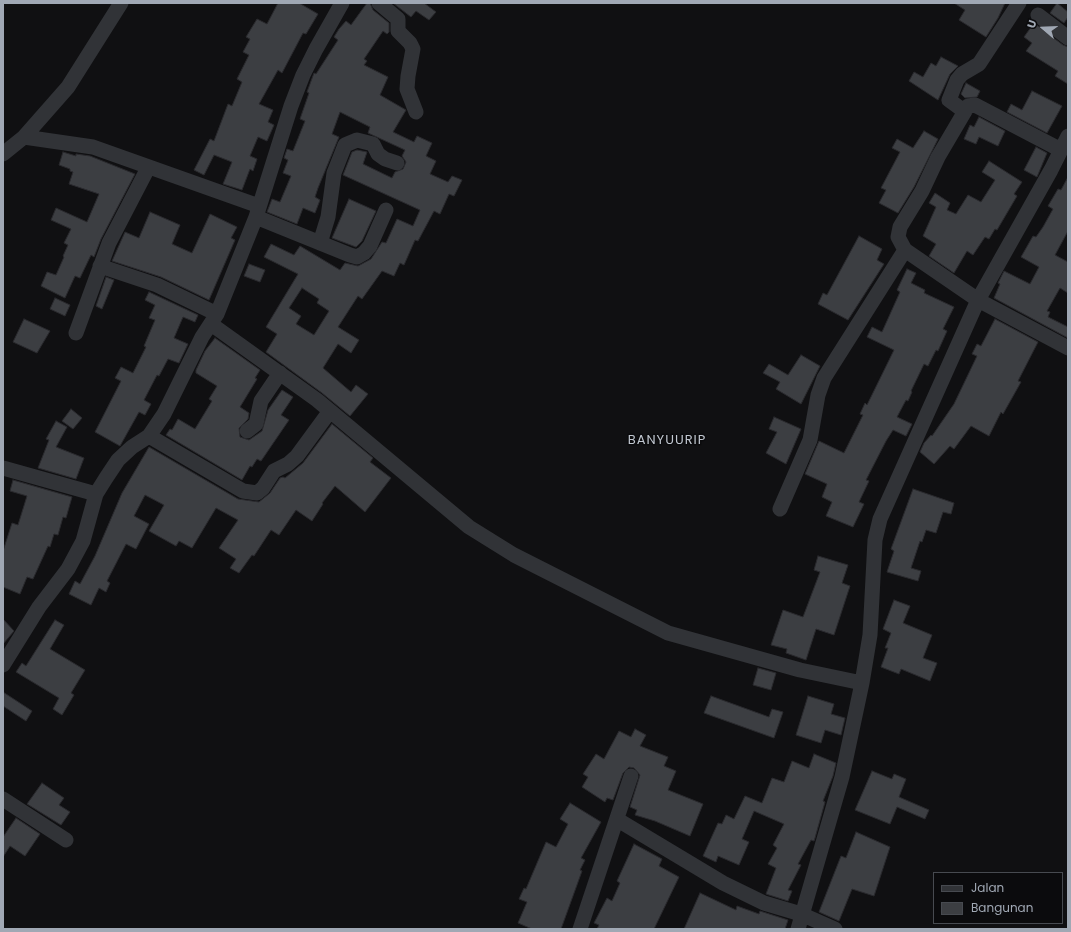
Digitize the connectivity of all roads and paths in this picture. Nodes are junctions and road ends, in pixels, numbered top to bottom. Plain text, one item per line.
1 (121, 3) edge
2 (342, 3) edge
3 (380, 3) edge
4 (1019, 3) edge
5 (1038, 15) dead end
6 (1068, 38) edge
7 (964, 111) junction
8 (416, 112) dead end
9 (1068, 136) edge
10 (24, 137) junction
11 (1061, 150) junction
12 (3, 154) edge
13 (398, 163) dead end
14 (148, 168) junction
15 (386, 210) dead end
16 (257, 212) junction
17 (320, 243) junction
18 (905, 250) junction
19 (100, 266) junction
20 (978, 300) junction
21 (214, 319) junction
22 (76, 333) dead end
23 (1068, 348) edge
24 (280, 373) junction
25 (330, 410) junction
26 (248, 431) dead end
27 (149, 436) junction
28 (3, 468) edge
29 (96, 494) junction
30 (780, 509) dead end
31 (3, 665) edge
32 (862, 683) junction
33 (631, 776) dead end
34 (3, 799) edge
35 (618, 820) junction
36 (66, 840) dead end
37 (802, 914) junction
38 (580, 929) edge
39 (798, 929) edge
40 (835, 929) edge

1 - 10 street
2 - 16 street
3 - 8 street
4 - 7 street
5 - 6 street
7 - 11 street
7 - 18 street
9 - 11 street
10 - 12 street
10 - 14 street
11 - 20 street
13 - 17 street
14 - 16 street
14 - 19 street
15 - 17 street
16 - 17 street
16 - 21 street
18 - 20 street
18 - 30 street
19 - 21 street
19 - 22 street
20 - 23 street
20 - 32 street
21 - 24 street
21 - 27 street
24 - 25 street
24 - 26 street
25 - 27 street
25 - 32 street
27 - 29 street
28 - 29 street
29 - 31 street
32 - 37 street
33 - 35 street
34 - 36 street
35 - 37 street
35 - 38 street
37 - 39 street
37 - 40 street

